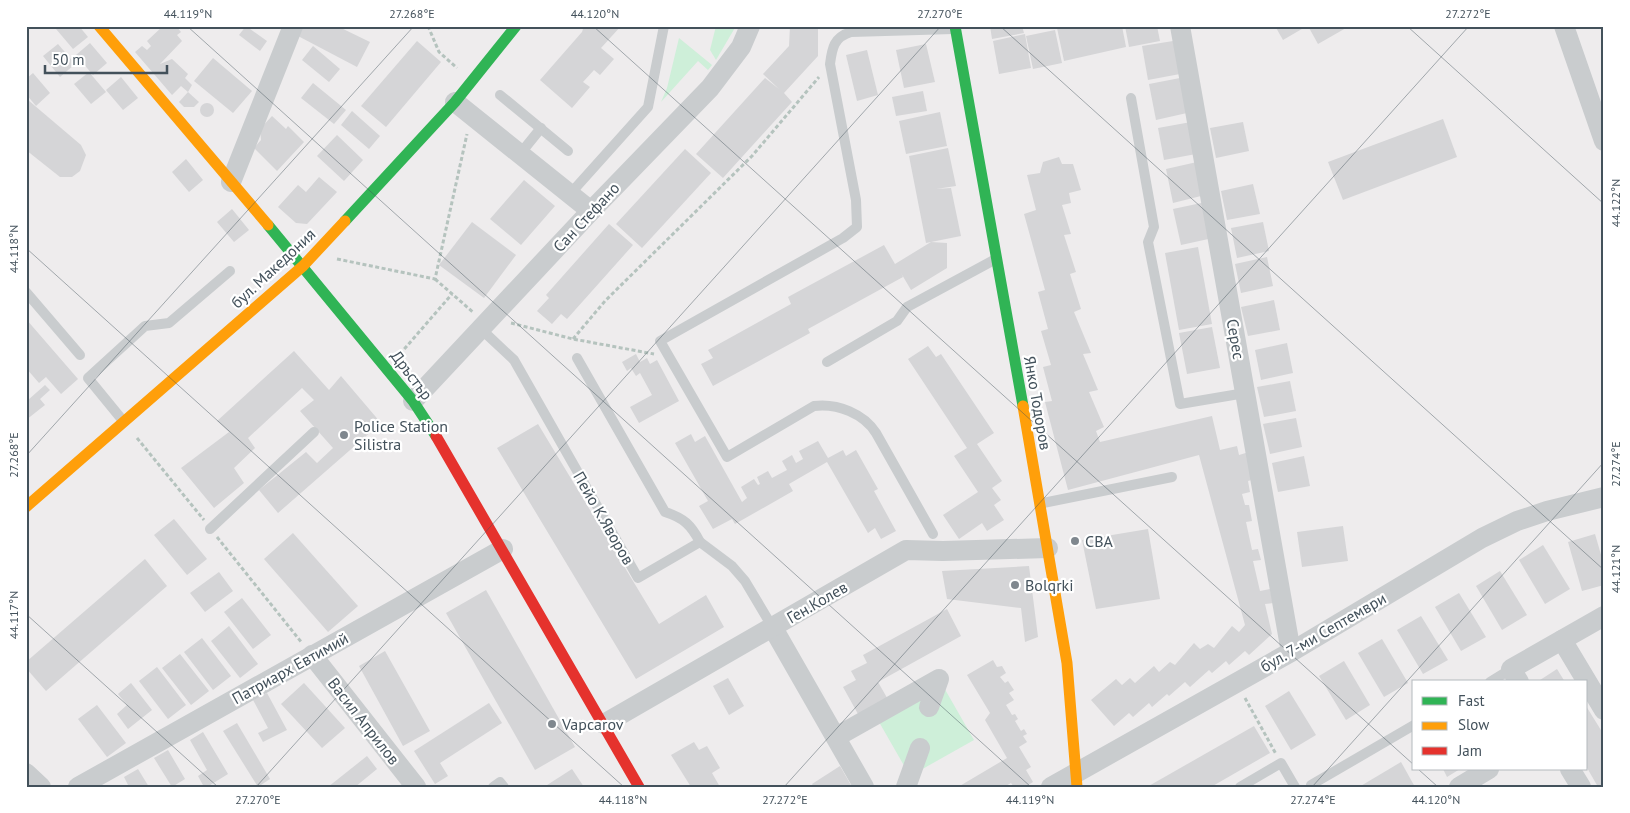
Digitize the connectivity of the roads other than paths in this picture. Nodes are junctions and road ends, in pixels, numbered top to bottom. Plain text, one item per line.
1 (99, 26) edge
2 (293, 26) edge
3 (516, 26) edge
4 (664, 26) edge
5 (750, 26) edge
6 (1180, 26) edge
7 (1564, 26) edge
8 (955, 28) edge
9 (500, 95) dead end
10 (1131, 98) dead end
11 (455, 102) junction
12 (1600, 119) edge
13 (541, 128) junction
14 (1604, 141) edge
15 (568, 151) dead end
16 (520, 154) junction
17 (231, 182) junction
18 (570, 194) junction
19 (591, 210) junction
20 (996, 259) junction
21 (303, 266) junction
22 (230, 271) dead end
23 (26, 292) edge
24 (486, 324) junction
25 (80, 355) dead end
26 (578, 358) dead end
27 (828, 362) dead end
28 (1245, 393) junction
29 (413, 401) junction
30 (125, 423) junction
31 (314, 432) dead end
32 (1172, 477) dead end
33 (1604, 497) edge
34 (1040, 504) junction
35 (26, 508) edge
36 (210, 529) dead end
37 (700, 542) junction
38 (938, 543) junction
39 (1048, 548) junction
40 (503, 549) junction
41 (1604, 616) edge
42 (772, 628) junction
43 (1562, 640) junction
44 (1291, 652) junction
45 (312, 656) junction
46 (1515, 675) edge
47 (1497, 680) edge
48 (1586, 680) edge
49 (1588, 683) edge
50 (929, 707) dead end
51 (1604, 710) edge
52 (604, 724) junction
53 (1412, 726) edge
54 (836, 737) junction
55 (920, 748) dead end
56 (1487, 770) edge
57 (1571, 770) edge
58 (26, 773) edge
59 (1077, 780) edge
60 (1311, 785) dead end
61 (41, 787) edge
62 (78, 787) edge
63 (416, 787) edge
64 (493, 787) edge
65 (504, 787) edge
66 (639, 787) edge
67 (864, 787) edge
68 (906, 787) edge
69 (1051, 787) edge
70 (1240, 787) edge
71 (1294, 787) edge
72 (1459, 787) edge
73 (1581, 787) edge

1 - 17 street, Дръстър
2 - 17 street
3 - 11 street, бул. Македония
4 - 18 lane
5 - 19 street, Сан Стефано
6 - 28 street, Серес
7 - 12 street
8 - 20 street, Янко Тодоров
8 - 38 lane
9 - 13 lane
10 - 28 lane
11 - 16 street
11 - 21 street, бул. Македония
12 - 14 street
13 - 15 lane
13 - 16 lane
16 - 18 street
17 - 21 street, Дръстър
18 - 19 street
19 - 24 street, Сан Стефано
20 - 27 lane
20 - 34 street, Янко Тодоров
21 - 29 street, Дръстър
21 - 30 street, бул. Македония
22 - 30 lane
23 - 25 lane
24 - 29 street, Сан Стефано
24 - 37 lane, Пейо К.Яворов
26 - 37 lane
28 - 44 street, Серес
29 - 40 street, Дръстър
30 - 35 street, бул. Македония
31 - 36 lane
32 - 34 lane
33 - 44 street, бул. 7-ми Септември
34 - 39 street, Янко Тодоров
37 - 42 lane
38 - 39 street, Ген.Колев
38 - 42 street, Ген.Колев
39 - 59 street, Янко Тодоров
40 - 45 street, Патриарх Евтимий
40 - 52 street, Дръстър
41 - 43 street
42 - 52 street, Ген.Колев
42 - 54 street
43 - 46 street
43 - 48 street
44 - 59 street, бул. 7-ми Септември
45 - 62 street, Патриарх Евтимий
45 - 63 street, Васил Априлов
46 - 47 lane
49 - 51 street
50 - 54 street
52 - 66 street, Дръстър
53 - 60 lane
54 - 67 street
55 - 68 street
56 - 72 street
57 - 73 street
58 - 61 street
59 - 69 street, бул. 7-ми Септември
64 - 65 lane
70 - 71 lane

